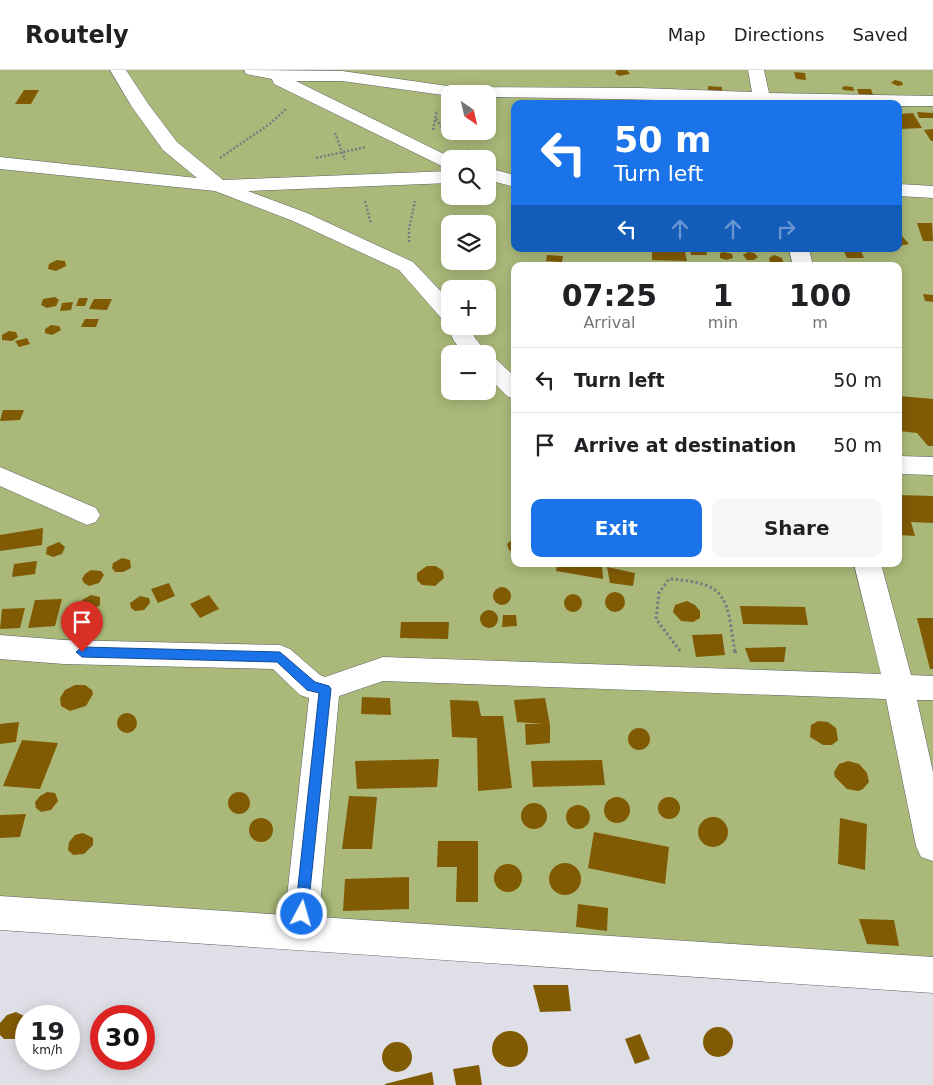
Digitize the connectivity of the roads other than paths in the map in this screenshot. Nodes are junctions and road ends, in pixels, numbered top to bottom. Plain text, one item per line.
1 (118, 70) edge
2 (756, 70) edge
3 (256, 71) edge
4 (747, 100) edge
5 (762, 100) edge
6 (902, 101) edge
7 (933, 101) edge
8 (441, 160) edge
9 (0, 164) edge
10 (496, 175) edge
11 (511, 176) edge
12 (441, 177) edge
13 (496, 177) edge
14 (511, 180) edge
15 (212, 181) junction
16 (902, 190) edge
17 (933, 192) edge
18 (441, 304) edge
19 (496, 372) edge
20 (511, 387) edge
21 (902, 465) edge
22 (933, 466) edge
23 (0, 476) edge
24 (87, 515) dead end
25 (869, 567) edge
26 (0, 646) edge
27 (899, 687) junction
28 (933, 688) edge
29 (325, 689) junction
30 (933, 846) edge
31 (0, 913) edge
32 (300, 933) junction
33 (933, 975) edge

1 - 15 street
2 - 5 street
3 - 4 street
3 - 8 street
6 - 7 street
9 - 15 street
10 - 11 street
12 - 15 street
13 - 14 street
15 - 18 street
16 - 17 street
19 - 20 street
21 - 22 street
23 - 24 street
25 - 27 street
26 - 29 street
27 - 28 street
27 - 29 street
27 - 30 street
29 - 32 street
31 - 32 street
32 - 33 street

